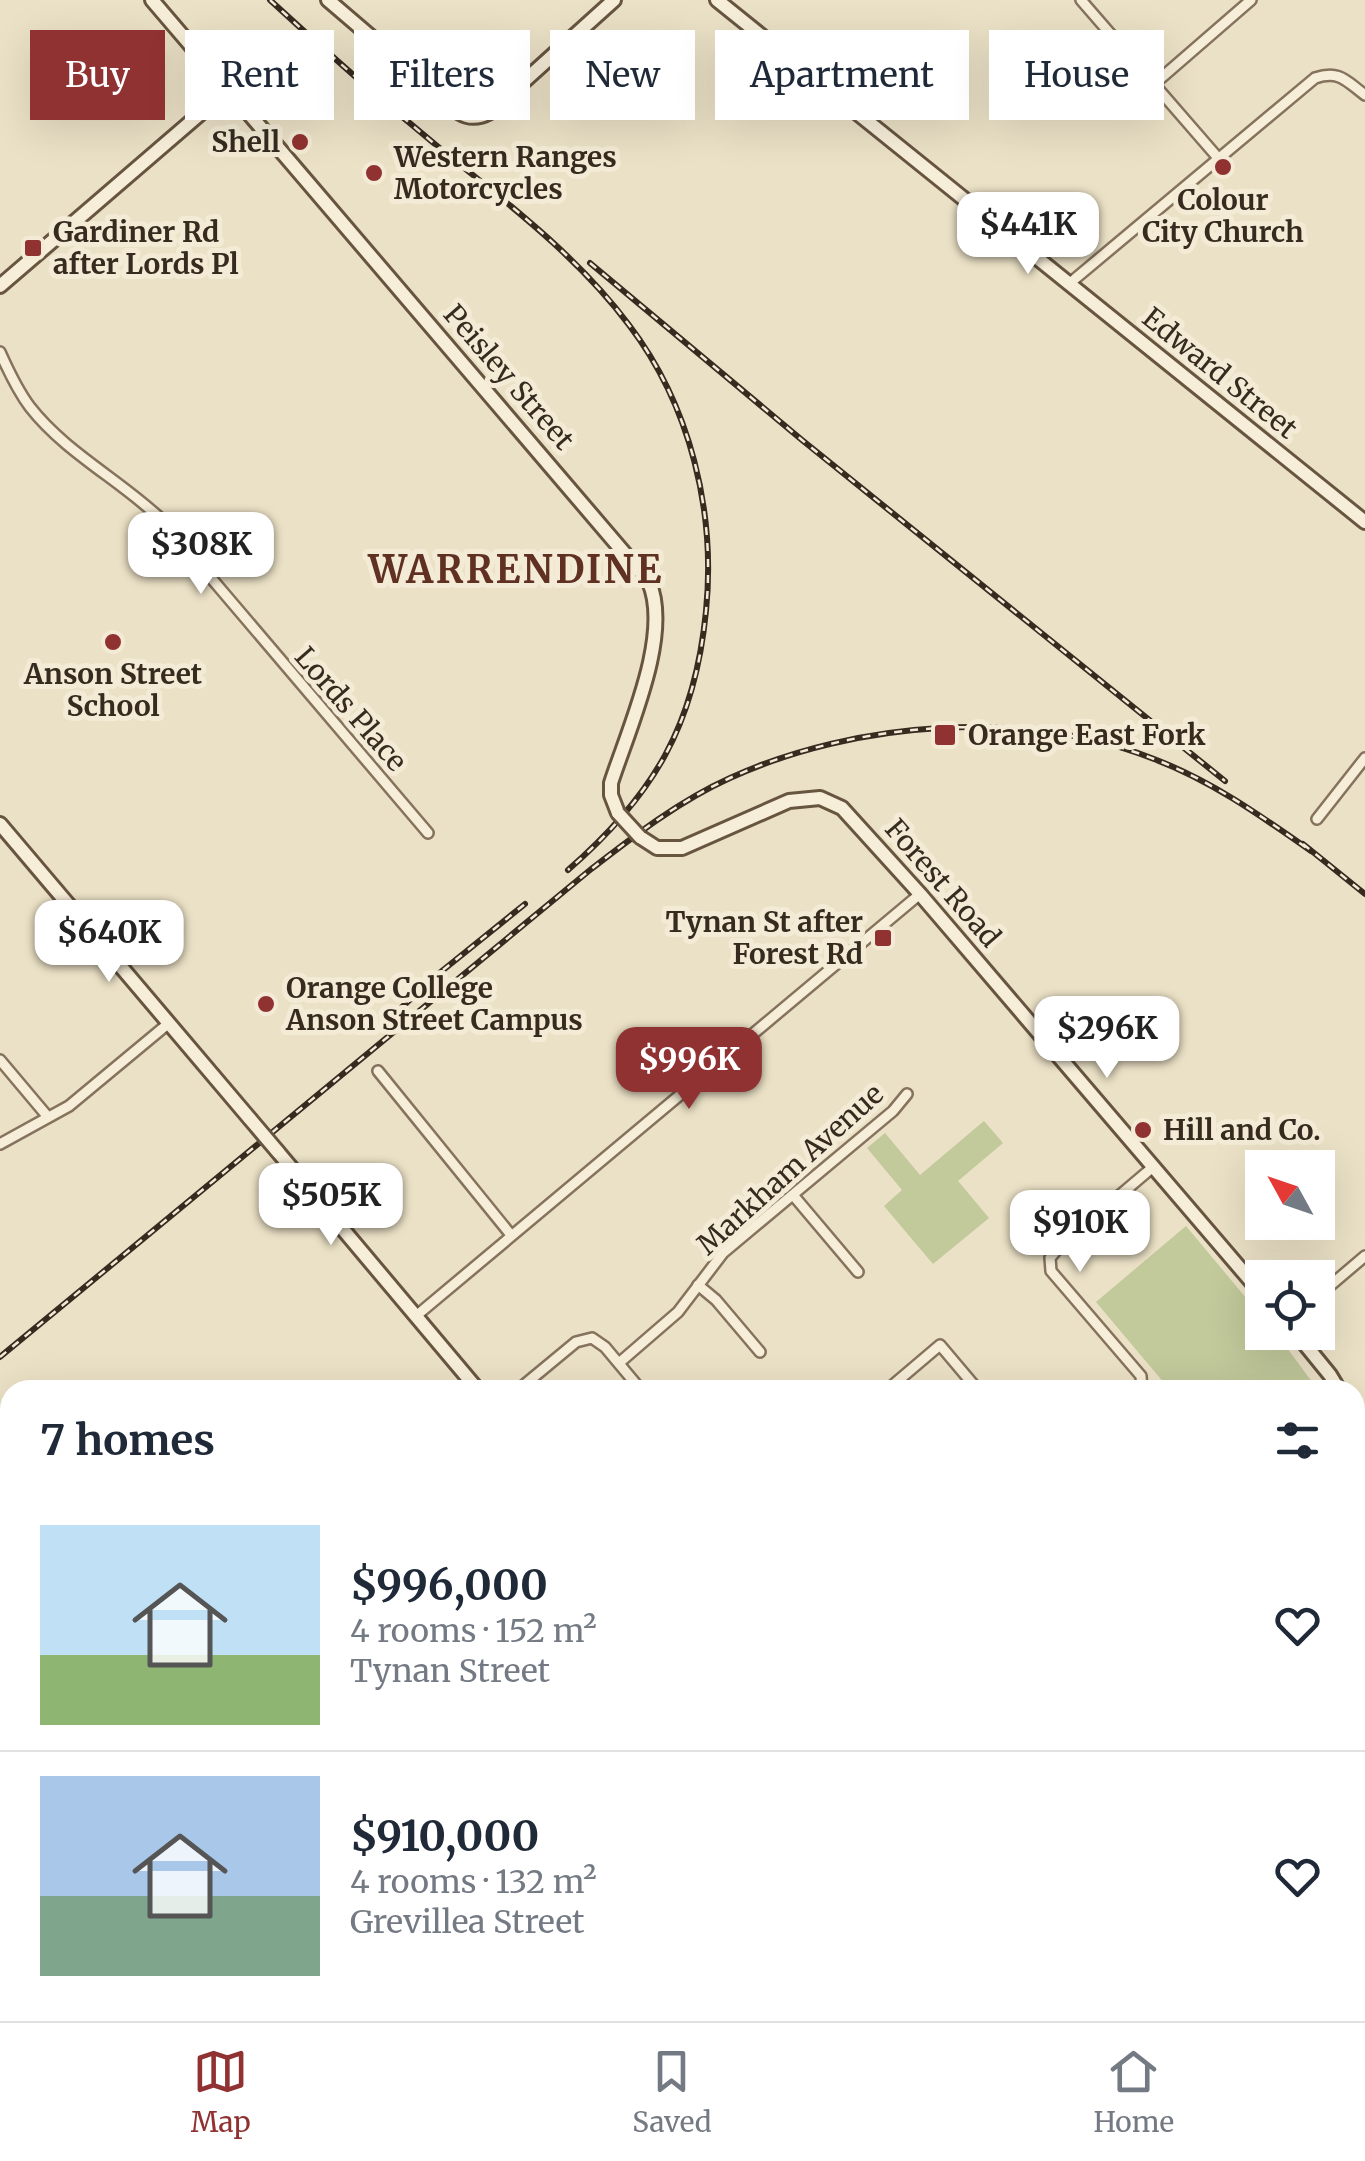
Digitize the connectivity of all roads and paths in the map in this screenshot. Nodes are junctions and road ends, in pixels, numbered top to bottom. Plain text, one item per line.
1 (152, 0) edge
2 (328, 0) edge
3 (614, 0) edge
4 (716, 0) edge
5 (1251, 0) edge
6 (1087, 2) edge
7 (1110, 30) edge
8 (185, 38) edge
9 (1164, 75) edge
10 (1164, 96) edge
11 (1365, 96) edge
12 (194, 120) edge
13 (257, 120) edge
14 (1219, 159) junction
15 (1070, 284) junction
16 (0, 286) edge
17 (0, 352) edge
18 (1365, 522) edge
19 (1365, 758) edge
20 (1317, 819) dead end
21 (0, 824) edge
22 (428, 833) dead end
23 (640, 837) joint
24 (920, 894) junction
25 (169, 1023) junction
26 (0, 1060) edge
27 (378, 1071) dead end
28 (906, 1094) dead end
29 (48, 1117) junction
30 (0, 1144) edge
31 (1153, 1167) junction
32 (793, 1195) junction
33 (512, 1235) junction
34 (1365, 1256) edge
35 (858, 1272) dead end
36 (1245, 1274) edge
37 (1335, 1282) edge
38 (698, 1285) junction
39 (416, 1316) junction
40 (1311, 1350) edge
41 (760, 1352) dead end
42 (618, 1363) junction
43 (470, 1380) edge
44 (530, 1380) edge
45 (632, 1380) edge
46 (899, 1380) edge
47 (970, 1380) edge
48 (1141, 1380) edge
49 (1332, 1380) edge

1 - 8 street, Peisley Street
2 - 3 street
4 - 15 street, Edward Street
5 - 9 street
6 - 7 street
10 - 14 street
11 - 14 street
12 - 16 street
13 - 23 street, Peisley Street, bridge
14 - 15 street
15 - 18 street, Edward Street
17 - 22 street, Lords Place
19 - 20 street
21 - 25 street
23 - 24 street, Forest Road
24 - 31 street, Forest Road
24 - 33 street
25 - 29 street
25 - 39 street, bridge
26 - 29 street
27 - 33 street
28 - 32 street, Markham Avenue
29 - 30 street
31 - 36 street, Forest Road
31 - 48 street
32 - 35 street
32 - 38 street, Markham Avenue
33 - 39 street
34 - 37 street
38 - 41 street
38 - 42 street, Markham Avenue
39 - 43 street
40 - 49 street
42 - 44 street
42 - 45 street
46 - 47 street

